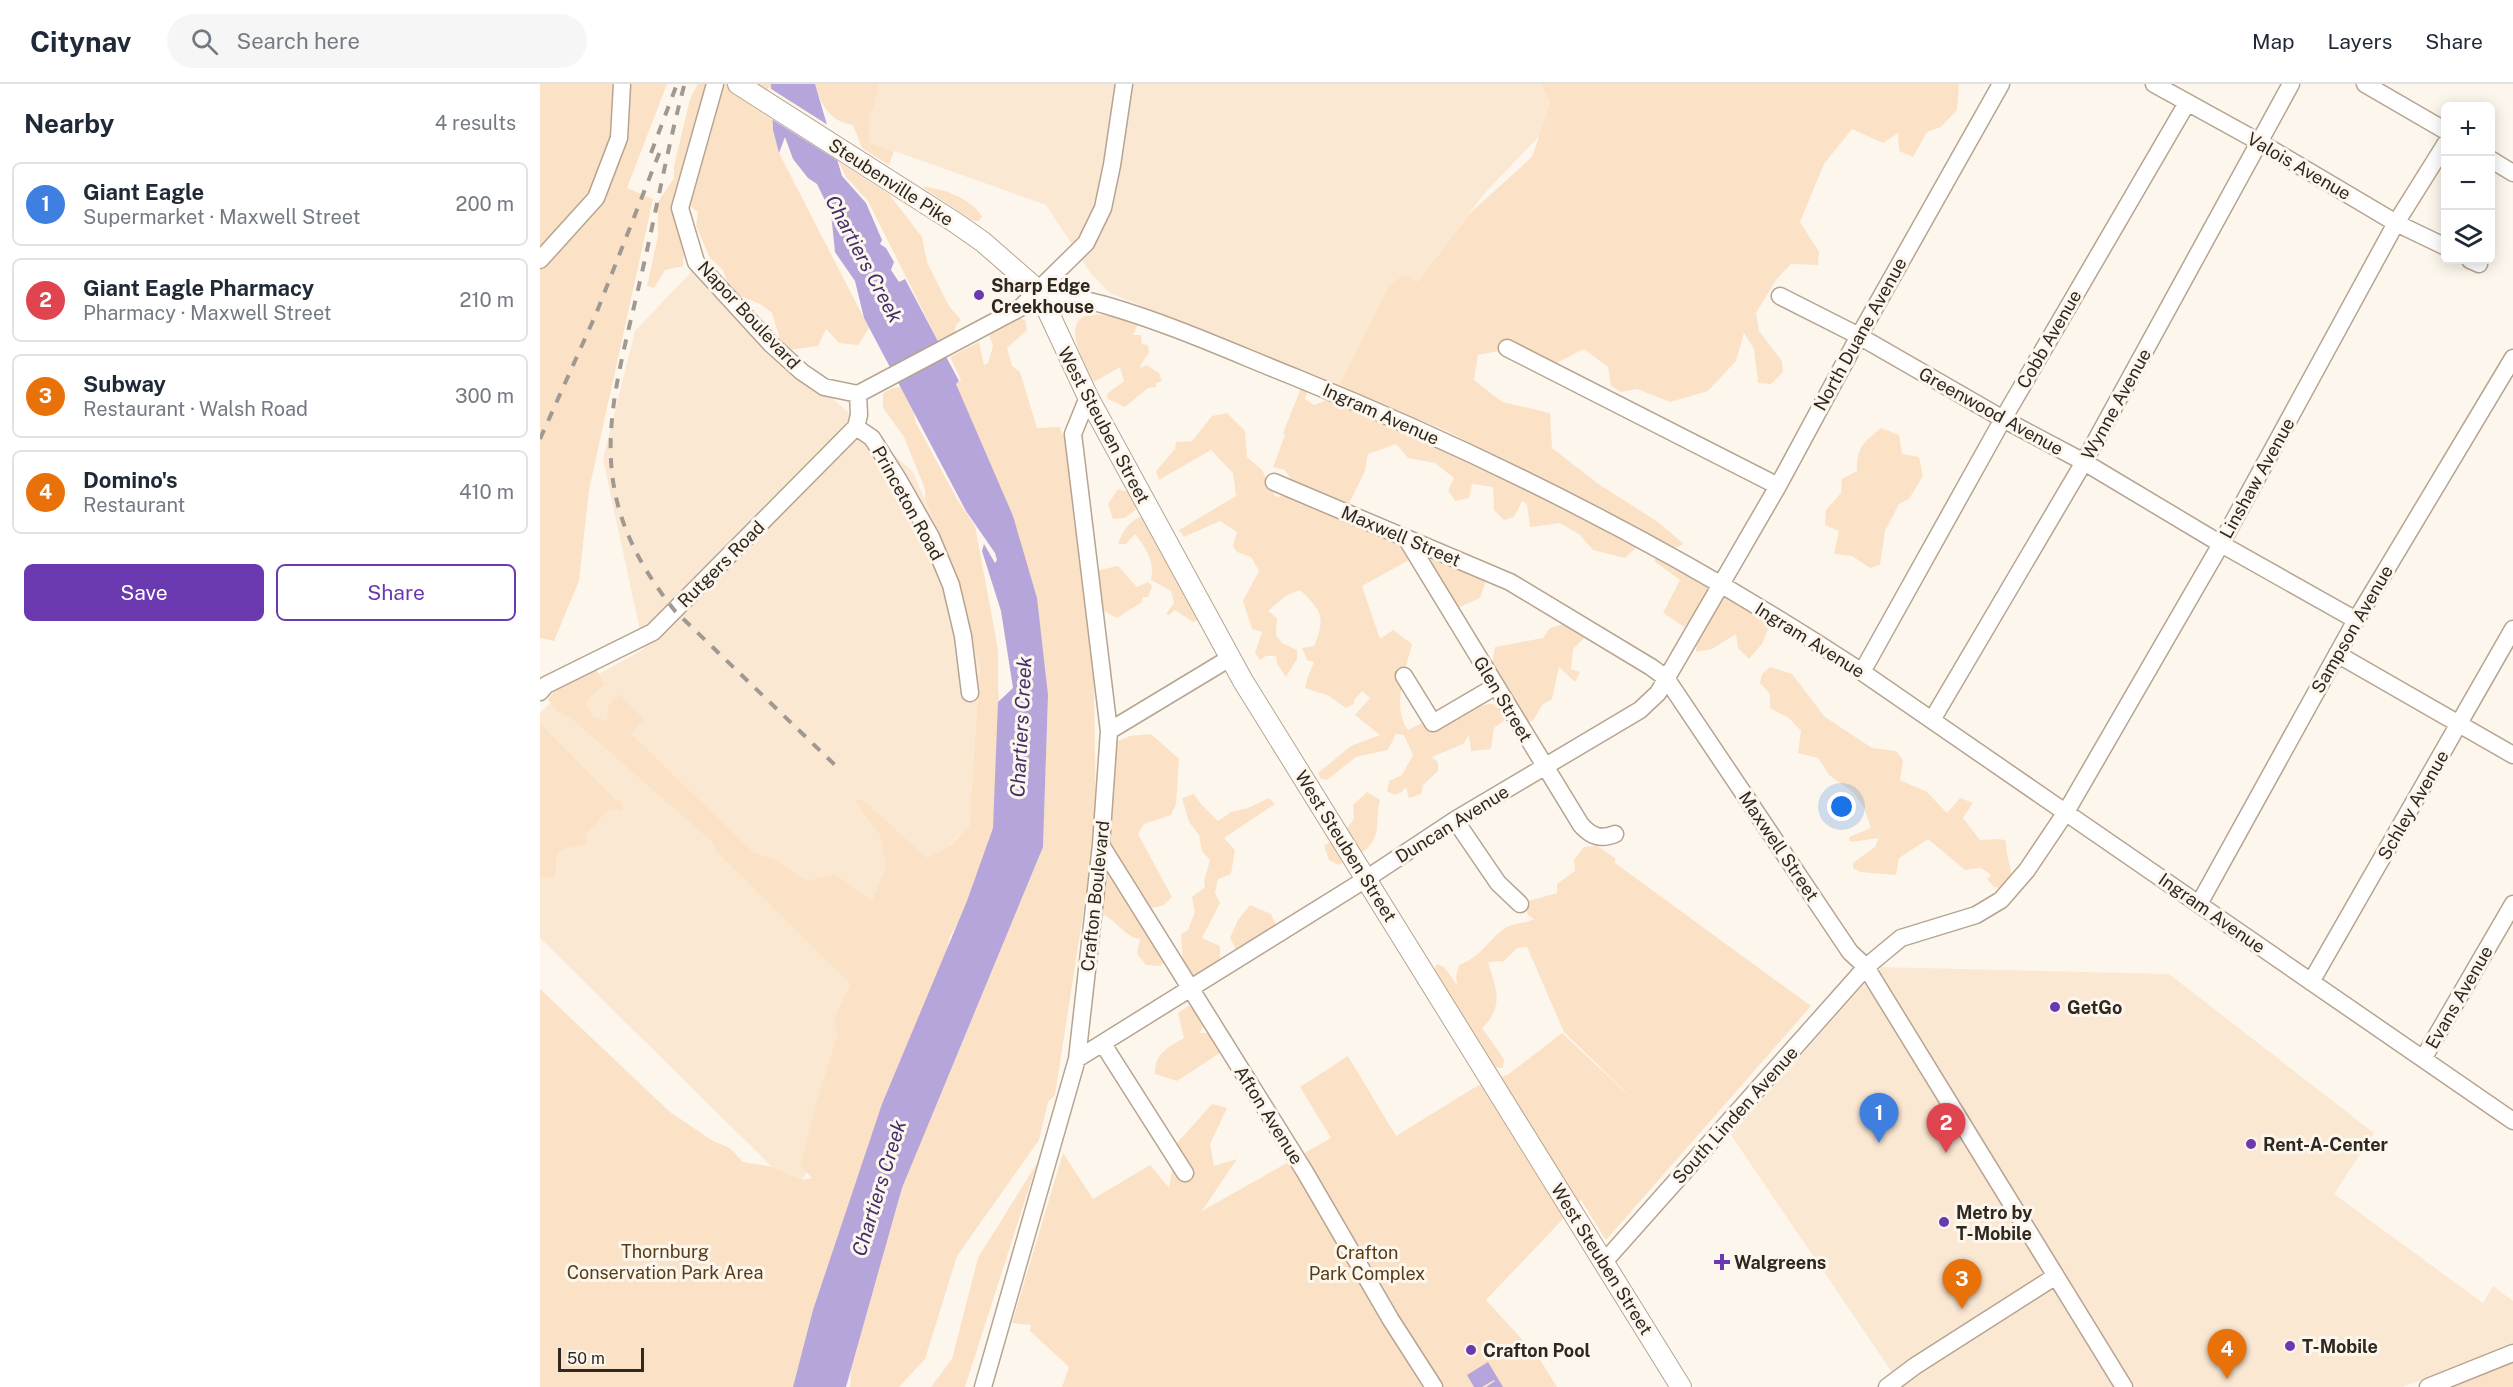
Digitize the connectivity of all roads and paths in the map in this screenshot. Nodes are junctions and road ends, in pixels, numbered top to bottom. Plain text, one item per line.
1 (622, 84) edge
2 (715, 84) edge
3 (738, 84) edge
4 (1124, 84) edge
5 (2001, 84) edge
6 (2154, 84) edge
7 (2292, 84) edge
8 (2365, 84) edge
9 (2187, 103) junction
10 (2441, 129) edge
11 (2261, 143) junction
12 (2441, 150) edge
13 (2495, 162) edge
14 (2513, 173) edge
15 (2397, 223) junction
16 (2441, 245) edge
17 (540, 260) edge
18 (1038, 290) junction
19 (1780, 296) dead end
20 (1859, 336) junction
21 (1508, 348) dead end
22 (2513, 357) edge
23 (864, 391) junction
24 (1088, 397) junction
25 (2003, 419) junction
26 (856, 428) junction
27 (2084, 462) junction
28 (1274, 482) dead end
29 (1778, 486) junction
30 (1406, 538) junction
31 (2221, 544) junction
32 (1720, 585) junction
33 (2356, 620) junction
34 (2513, 629) edge
35 (2337, 654) junction
36 (1230, 658) junction
37 (1862, 672) junction
38 (1404, 676) dead end
39 (1666, 678) junction
40 (542, 686) edge
41 (1496, 686) junction
42 (970, 693) dead end
43 (1932, 720) junction
44 (2460, 724) junction
45 (1109, 731) junction
46 (2513, 755) edge
47 (1545, 767) junction
48 (2066, 812) junction
49 (1455, 820) junction
50 (1615, 834) dead end
51 (1101, 844) junction
52 (1366, 879) junction
53 (1520, 904) dead end
54 (2199, 904) junction
55 (2513, 904) edge
56 (1866, 967) junction
57 (2311, 981) junction
58 (1191, 988) junction
59 (1103, 1044) junction
60 (1077, 1059) junction
61 (2423, 1059) junction
62 (2513, 1121) edge
63 (1185, 1173) dead end
64 (1604, 1262) junction
65 (2056, 1276) junction
66 (2513, 1353) edge
67 (983, 1387) edge
68 (1434, 1387) edge
69 (1681, 1387) edge
70 (1887, 1387) edge
71 (2124, 1387) edge
72 (2428, 1387) edge

1 - 17 street
2 - 23 street, Napor Boulevard
3 - 18 main road, Steubenville Pike
4 - 18 street
5 - 20 street, North Duane Avenue
6 - 9 street, Valois Avenue
7 - 11 street, Wynne Avenue
8 - 10 street
9 - 11 street, Valois Avenue
9 - 25 street, Cobb Avenue
11 - 15 street, Valois Avenue
11 - 27 street, Wynne Avenue
12 - 15 street, Linshaw Avenue
13 - 14 street
15 - 16 street, Valois Avenue
15 - 31 street, Linshaw Avenue
18 - 23 street
18 - 24 main road, West Steuben Street
18 - 32 street, Ingram Avenue
19 - 20 street, Greenwood Avenue
20 - 25 street, Greenwood Avenue
20 - 29 street, North Duane Avenue
21 - 29 street
22 - 33 street, Sampson Avenue
23 - 26 street
24 - 36 main road, West Steuben Street
24 - 45 street, Crafton Boulevard
25 - 27 street, Greenwood Avenue
25 - 37 street, Cobb Avenue
26 - 40 street, Rutgers Road
26 - 42 street, Princeton Road
27 - 31 street, Greenwood Avenue
27 - 43 street, Wynne Avenue
28 - 30 street, Maxwell Street
29 - 32 street, North Duane Avenue
30 - 39 street, Maxwell Street
30 - 41 street, Glen Street
31 - 33 street, Greenwood Avenue
31 - 48 street, Linshaw Avenue
32 - 37 street, Ingram Avenue
32 - 39 street, Duncan Avenue
33 - 35 street, Sampson Avenue
34 - 44 street, Schley Avenue
35 - 44 street
35 - 54 street, Sampson Avenue
36 - 45 street
36 - 52 main road, West Steuben Street
37 - 43 street, Ingram Avenue
38 - 41 street
39 - 47 street, Duncan Avenue
39 - 56 street, Maxwell Street
41 - 47 street, Glen Street
43 - 48 street, Ingram Avenue
44 - 46 street
44 - 57 street, Schley Avenue
45 - 51 street, Crafton Boulevard
47 - 49 street, Duncan Avenue
47 - 50 street, Glen Street
48 - 54 street, Ingram Avenue
48 - 56 street, Linshaw Avenue
49 - 52 street, Duncan Avenue
49 - 53 street
51 - 58 street, Afton Avenue
51 - 60 street, Crafton Boulevard
52 - 58 street, Duncan Avenue
52 - 64 main road, West Steuben Street
54 - 57 street, Ingram Avenue
55 - 61 street, Evans Avenue
56 - 64 street, South Linden Avenue
56 - 65 street, Maxwell Street
57 - 61 street, Ingram Avenue
58 - 59 street, Duncan Avenue
58 - 68 street, Afton Avenue
59 - 60 street, Duncan Avenue
59 - 63 street
60 - 67 street, Crafton Boulevard
61 - 62 street, Ingram Avenue
64 - 69 main road, West Steuben Street
65 - 70 street
65 - 71 street, Maxwell Street
66 - 72 street

